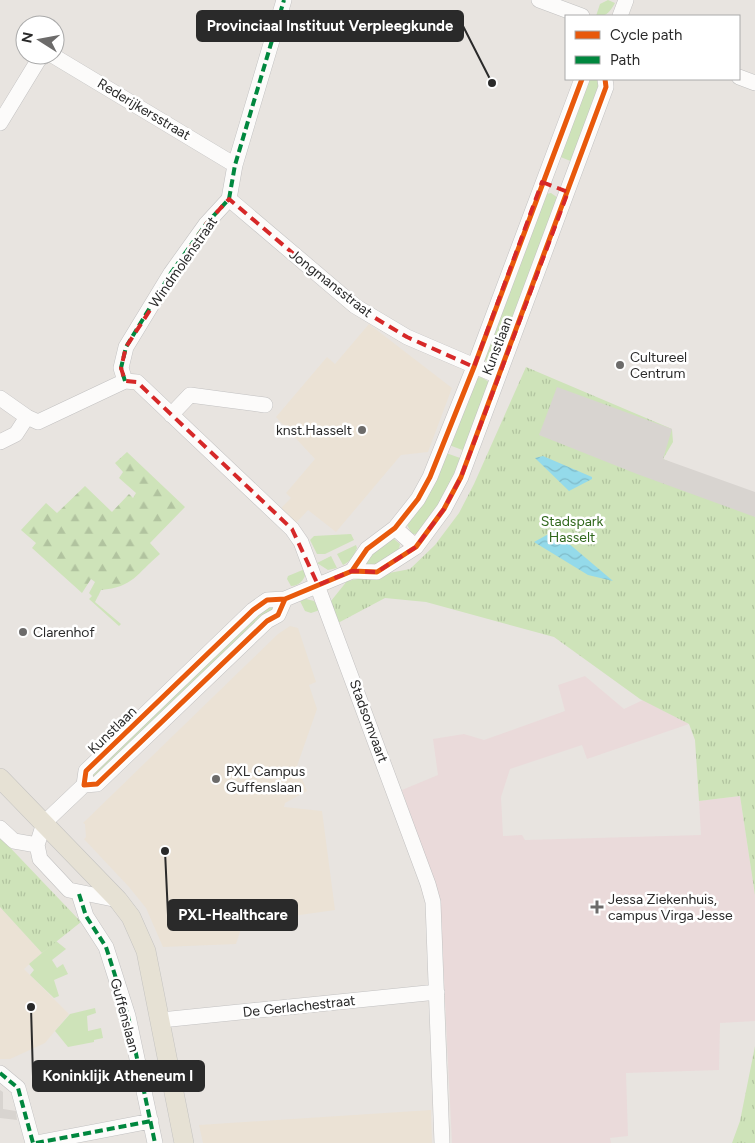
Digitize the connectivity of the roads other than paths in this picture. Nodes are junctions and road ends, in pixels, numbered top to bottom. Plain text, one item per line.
1 (284, 0) edge
2 (539, 0) edge
3 (626, 0) edge
4 (579, 15) edge
5 (620, 15) edge
6 (65, 63) edge
7 (35, 65) edge
8 (740, 77) edge
9 (582, 80) edge
10 (605, 80) edge
11 (755, 83) edge
12 (0, 123) edge
13 (235, 165) junction
14 (542, 182) junction
15 (568, 192) junction
16 (229, 199) junction
17 (474, 367) junction
18 (498, 376) junction
19 (125, 381) junction
20 (0, 398) edge
21 (265, 405) dead end
22 (171, 415) junction
23 (27, 417) junction
24 (0, 442) edge
25 (395, 528) junction
26 (416, 547) junction
27 (352, 571) junction
28 (318, 585) junction
29 (0, 778) edge
30 (44, 823) junction
31 (0, 828) edge
32 (37, 845) junction
33 (79, 894) junction
34 (118, 900) junction
35 (437, 992) junction
36 (161, 1020) junction
37 (0, 1073) edge
38 (151, 1122) junction
39 (34, 1143) edge
40 (155, 1143) edge
41 (184, 1143) edge
42 (442, 1143) edge

1 - 13 street
2 - 4 street
3 - 5 street
6 - 13 street, Rederijkersstraat
7 - 12 street
8 - 11 street
9 - 14 street, Kunstlaan
10 - 15 street, Kunstlaan
13 - 16 street
14 - 15 street
14 - 17 street, Kunstlaan
15 - 18 street, Kunstlaan
16 - 17 street, Jongmansstraat
16 - 19 street, Windmolenstraat
17 - 18 street, Jongmansstraat
17 - 25 street, Kunstlaan
18 - 26 street, Kunstlaan
19 - 22 street, Stadsomvaart
19 - 23 street
20 - 23 street
21 - 22 street
22 - 28 street, Stadsomvaart
23 - 24 street
25 - 26 street
25 - 27 street, Kunstlaan
26 - 27 street, Kunstlaan
27 - 28 street, Kunstlaan
28 - 30 street, Kunstlaan
28 - 35 street, Stadsomvaart
29 - 30 main road
30 - 32 street
30 - 34 main road
31 - 32 street
32 - 33 street
33 - 34 street
33 - 38 street, Guffenslaan
34 - 36 main road
35 - 36 street, De Gerlachestraat
35 - 42 street, Stadsomvaart
36 - 41 main road
37 - 39 street
38 - 39 street
38 - 40 street, Guffenslaan

